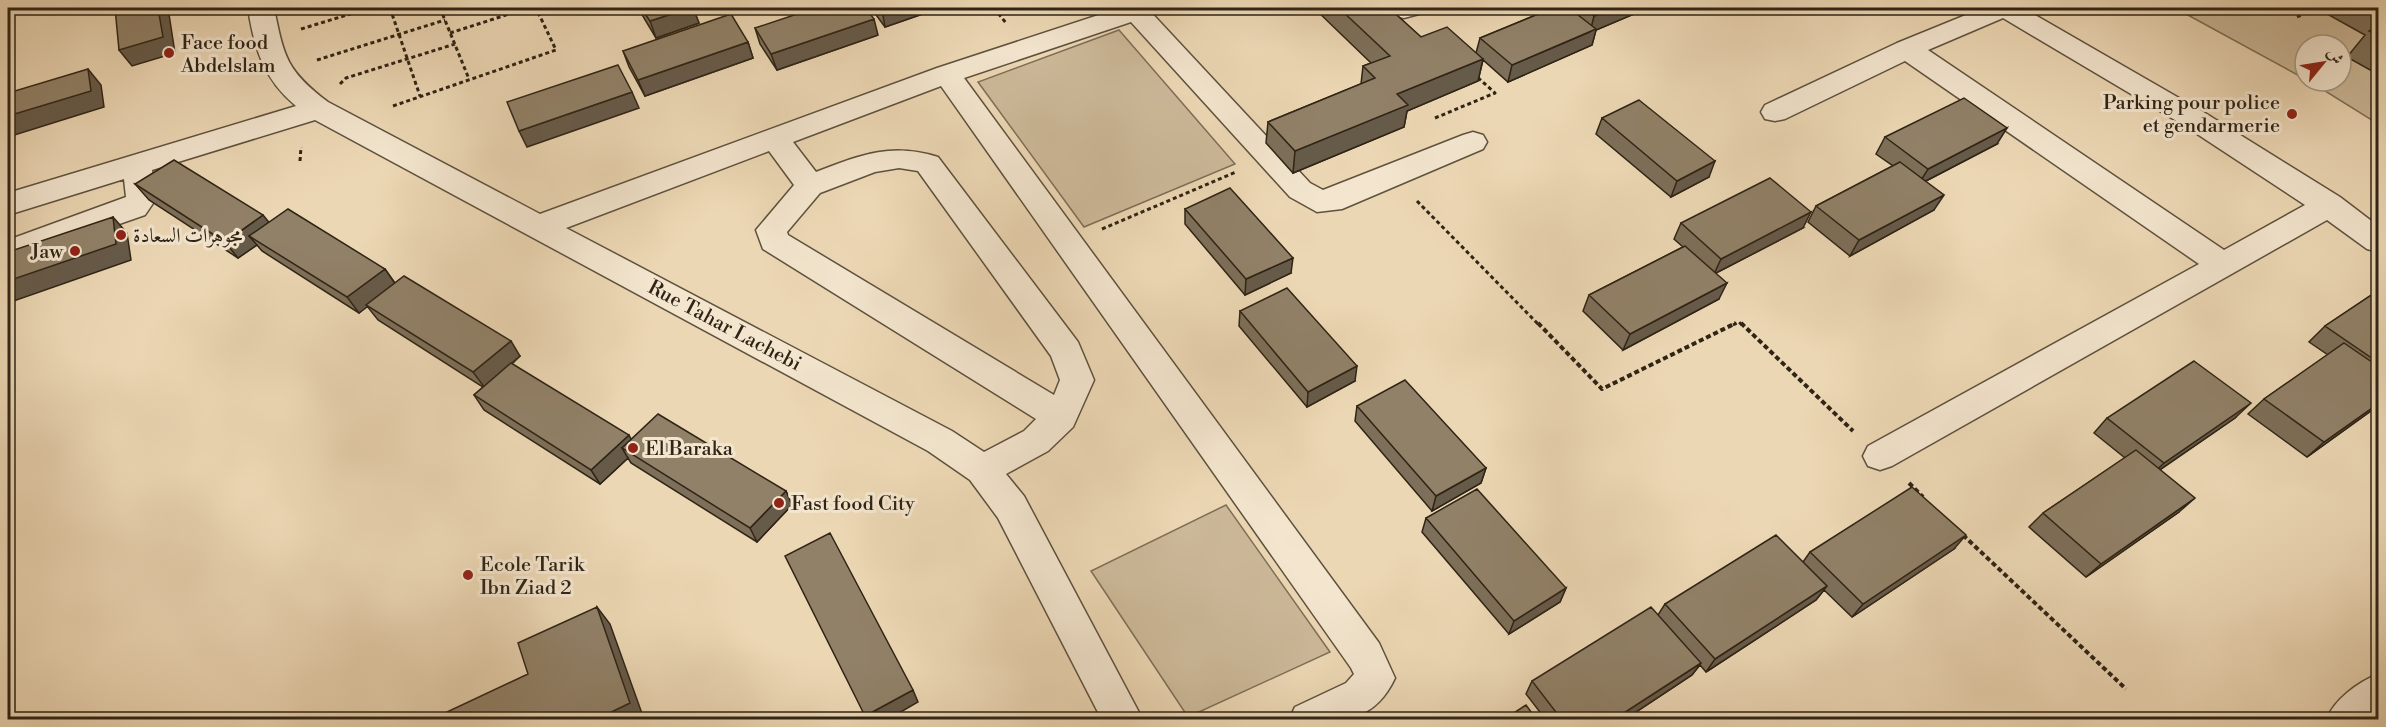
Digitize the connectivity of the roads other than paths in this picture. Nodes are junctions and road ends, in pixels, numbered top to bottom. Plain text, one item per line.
1 (261, 8) edge
2 (2005, 8) edge
3 (1907, 49) junction
4 (947, 74) junction
5 (288, 86) junction
6 (318, 109) junction
7 (1775, 112) dead end
8 (265, 125) junction
9 (775, 138) junction
10 (1473, 142) dead end
11 (137, 164) junction
12 (810, 186) junction
13 (8, 204) edge
14 (2329, 205) junction
15 (539, 226) junction
16 (2379, 241) edge
17 (8, 252) edge
18 (2222, 264) junction
19 (1060, 417) junction
20 (1880, 456) road end
21 (982, 470) junction
22 (2379, 693) edge
23 (1124, 720) edge
24 (1309, 720) edge
25 (2346, 720) edge

1 - 5 street, Rue Tahar Lachebi
2 - 3 street
2 - 14 street
3 - 7 street
3 - 18 street
4 - 9 street
4 - 10 street
4 - 24 street
5 - 6 street, Rue Tahar Lachebi
5 - 8 street
6 - 8 street
6 - 15 street, Rue Tahar Lachebi
8 - 11 street
9 - 12 street
9 - 15 street
11 - 13 street
11 - 17 street
12 - 19 street
12 - 19 street
14 - 16 street
14 - 18 street
15 - 21 street, Rue Tahar Lachebi
18 - 20 street
19 - 21 street
21 - 23 street, Rue Tahar Lachebi
22 - 25 street

